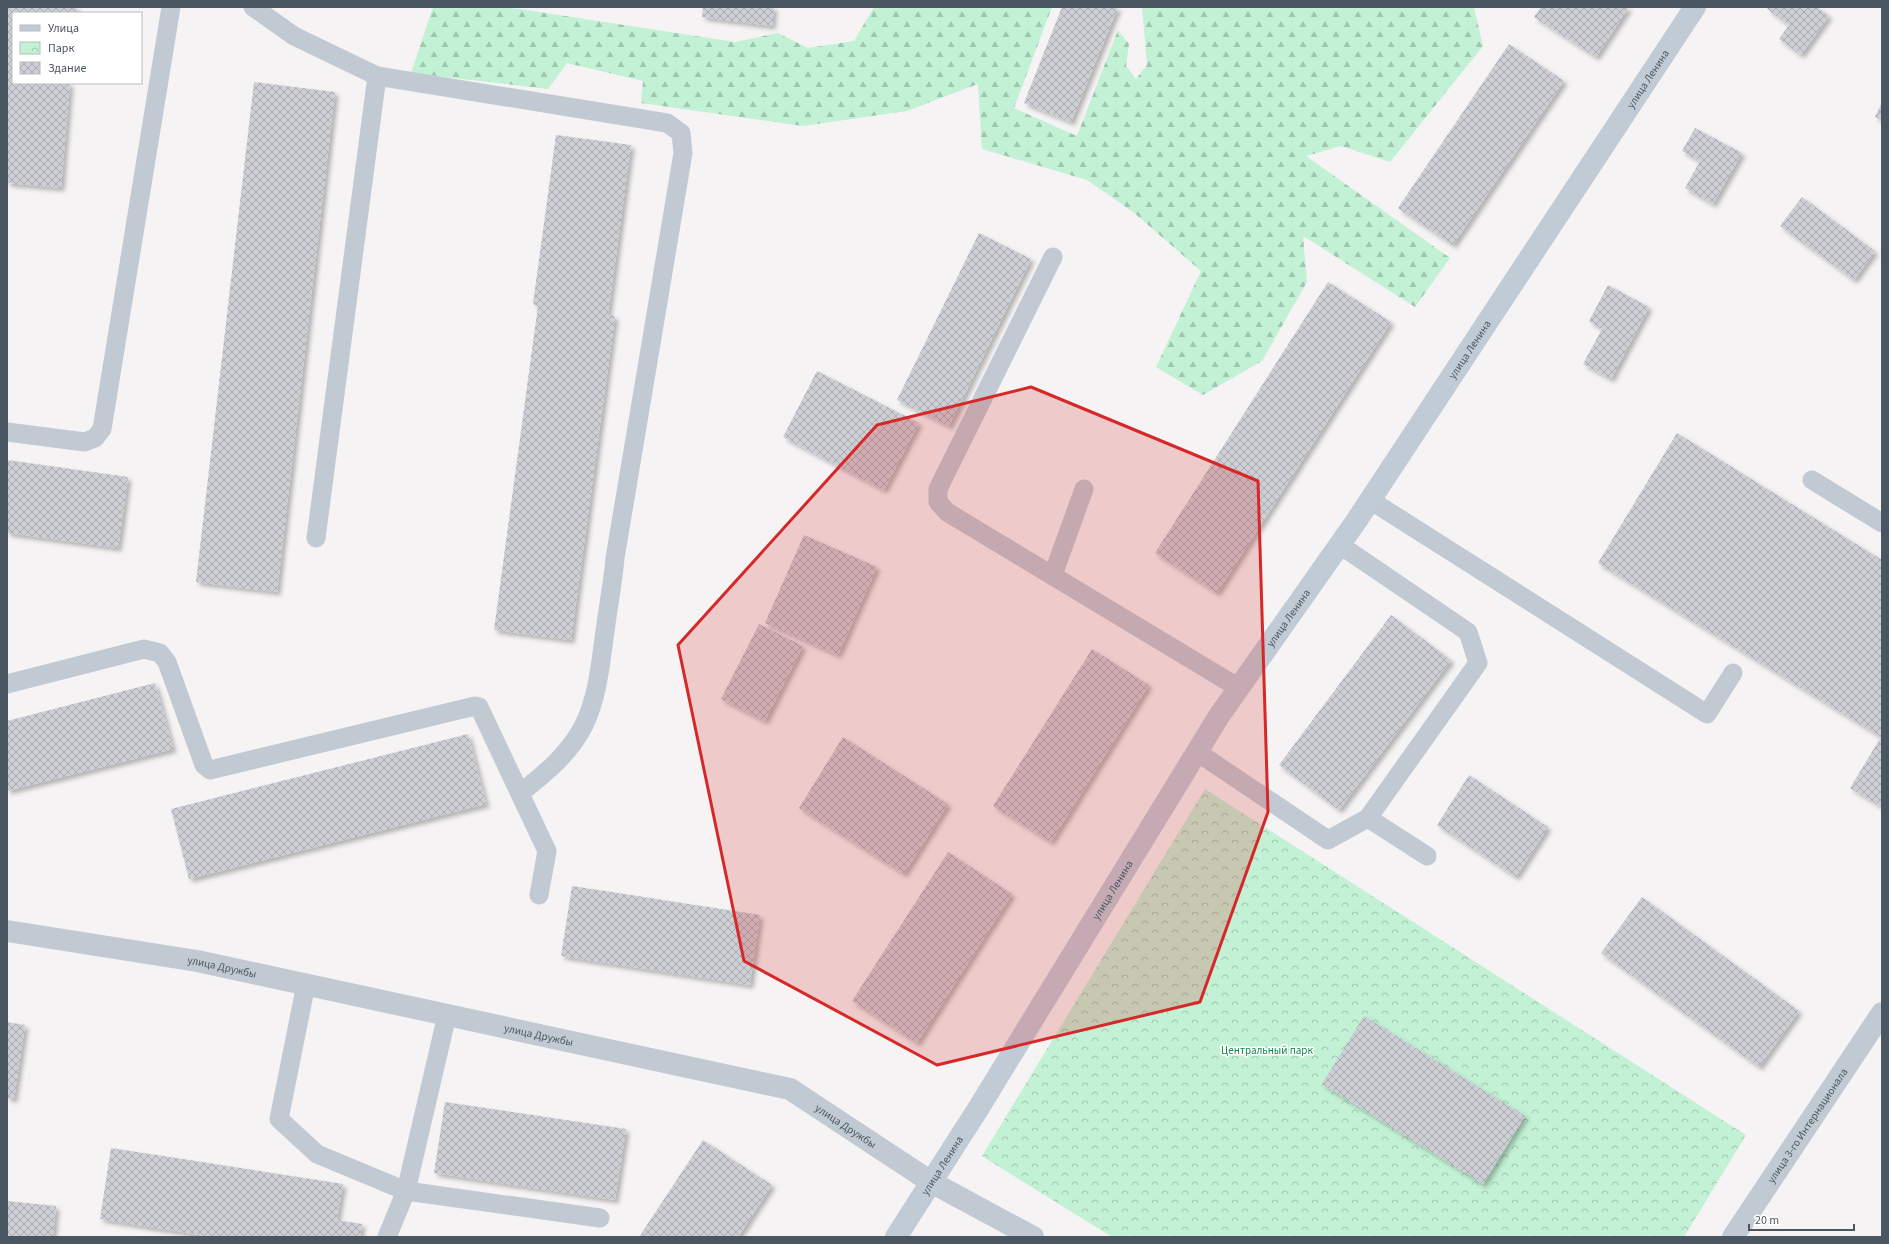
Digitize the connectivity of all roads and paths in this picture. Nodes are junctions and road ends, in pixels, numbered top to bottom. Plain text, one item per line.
1 (171, 7) edge
2 (253, 7) edge
3 (1695, 7) edge
4 (377, 76) junction
5 (1052, 257) dead end
6 (7, 432) edge
7 (1812, 480) dead end
8 (1084, 489) dead end
9 (1370, 500) junction
10 (1882, 523) edge
11 (316, 538) dead end
12 (1340, 545) junction
13 (1053, 575) junction
14 (1733, 673) dead end
15 (7, 684) edge
16 (1239, 688) junction
17 (1197, 752) junction
18 (520, 793) junction
19 (1368, 818) junction
20 (1427, 856) dead end
21 (539, 895) dead end
22 (7, 931) edge
23 (306, 984) junction
24 (1882, 1013) edge
25 (447, 1015) junction
26 (931, 1182) junction
27 (406, 1191) junction
28 (600, 1218) dead end
29 (387, 1237) edge
30 (896, 1237) edge
31 (1033, 1237) edge
32 (1733, 1237) edge

1 - 6 lane
2 - 4 lane
3 - 9 main road, улица Ленина
4 - 11 lane
4 - 18 lane
5 - 13 lane
7 - 10 lane
8 - 13 lane
9 - 12 main road, улица Ленина
9 - 14 lane
12 - 16 main road, улица Ленина
12 - 19 lane
13 - 16 lane
15 - 18 lane
16 - 17 main road, улица Ленина
17 - 19 lane
17 - 26 main road, улица Ленина
18 - 21 lane
19 - 20 lane
22 - 23 street, улица Дружбы
23 - 25 street, улица Дружбы
23 - 27 lane
24 - 32 street, улица 3-го Интернационала
25 - 26 street, улица Дружбы
25 - 27 lane
26 - 30 main road, улица Ленина
26 - 31 street, улица Дружбы
27 - 28 lane
27 - 29 lane

